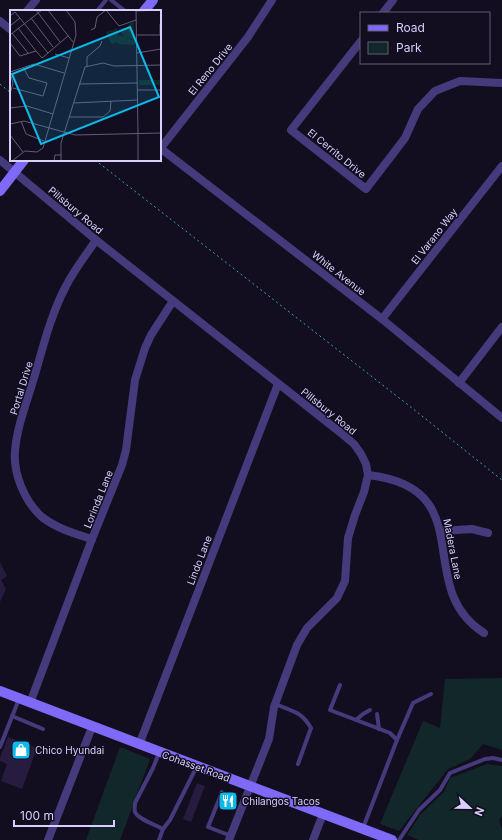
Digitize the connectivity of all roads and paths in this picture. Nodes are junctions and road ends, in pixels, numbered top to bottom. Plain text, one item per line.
1 (36, 0) edge
2 (106, 0) edge
3 (111, 0) edge
4 (153, 0) edge
5 (272, 0) edge
6 (393, 0) edge
7 (28, 10) edge
8 (98, 10) edge
9 (124, 10) edge
10 (145, 10) edge
11 (384, 12) edge
12 (0, 21) edge
13 (10, 29) edge
14 (360, 42) edge
15 (0, 84) edge
16 (502, 84) edge
17 (10, 92) edge
18 (161, 147) edge
19 (161, 149) edge
20 (0, 160) edge
21 (23, 161) edge
22 (96, 161) edge
23 (502, 166) edge
24 (14, 172) junction
25 (0, 191) edge
26 (96, 240) junction
27 (173, 301) junction
28 (382, 319) junction
29 (502, 327) edge
30 (459, 383) junction
31 (278, 384) junction
32 (502, 418) edge
33 (368, 475) junction
34 (502, 480) edge
35 (441, 531) junction
36 (488, 533) dead end
37 (92, 539) junction
38 (484, 633) dead end
39 (340, 685) dead end
40 (0, 691) edge
41 (431, 694) dead end
42 (19, 698) junction
43 (30, 703) junction
44 (275, 704) junction
45 (370, 710) dead end
46 (377, 714) dead end
47 (12, 716) junction
48 (356, 720) junction
49 (92, 727) junction
50 (43, 729) dead end
51 (379, 729) junction
52 (397, 740) junction
53 (139, 744) junction
54 (0, 748) edge
55 (159, 752) junction
56 (502, 760) edge
57 (298, 764) dead end
58 (197, 766) junction
59 (251, 786) junction
60 (222, 792) dead end
61 (323, 814) junction
62 (163, 829) junction
63 (363, 829) junction
64 (230, 838) edge
65 (48, 840) edge
66 (159, 840) edge
67 (313, 840) edge
68 (392, 840) edge
69 (399, 840) edge

1 - 7 street
2 - 8 lane
3 - 9 lane
4 - 10 street
5 - 18 street, El Reno Drive
6 - 11 street
12 - 13 street
14 - 16 street, El Cerrito Drive
15 - 17 path
19 - 28 street, White Avenue
20 - 24 street, Pillsbury Road
21 - 24 street
22 - 34 path
23 - 28 street, El Varano Way
24 - 25 street
24 - 26 street, Pillsbury Road
26 - 27 street, Pillsbury Road
26 - 37 street, Portal Drive
27 - 31 street, Pillsbury Road
27 - 37 street, Lorinda Lane
28 - 30 street, White Avenue
29 - 30 street
30 - 32 street, White Avenue
31 - 33 street, Pillsbury Road
31 - 53 street, Lindo Lane
33 - 35 street, Madera Lane
33 - 44 street
35 - 36 street
35 - 38 street, Madera Lane
37 - 43 street, Lorinda Lane
39 - 48 lane
40 - 42 street, Cohasset Road
41 - 52 lane
42 - 43 street, Cohasset Road
42 - 47 lane
43 - 49 street, Cohasset Road
44 - 57 lane
44 - 59 street
45 - 48 lane
46 - 51 lane
47 - 50 lane
47 - 54 lane
48 - 51 lane
49 - 53 street, Cohasset Road
49 - 65 street
51 - 52 lane
52 - 63 lane
53 - 55 street, Cohasset Road
55 - 58 street, Cohasset Road
55 - 62 lane
56 - 69 lane
58 - 59 street, Cohasset Road
58 - 62 lane
59 - 61 street, Cohasset Road
59 - 64 street
60 - 64 lane
61 - 63 street, Cohasset Road
61 - 67 street
62 - 66 lane
63 - 68 street, Cohasset Road

